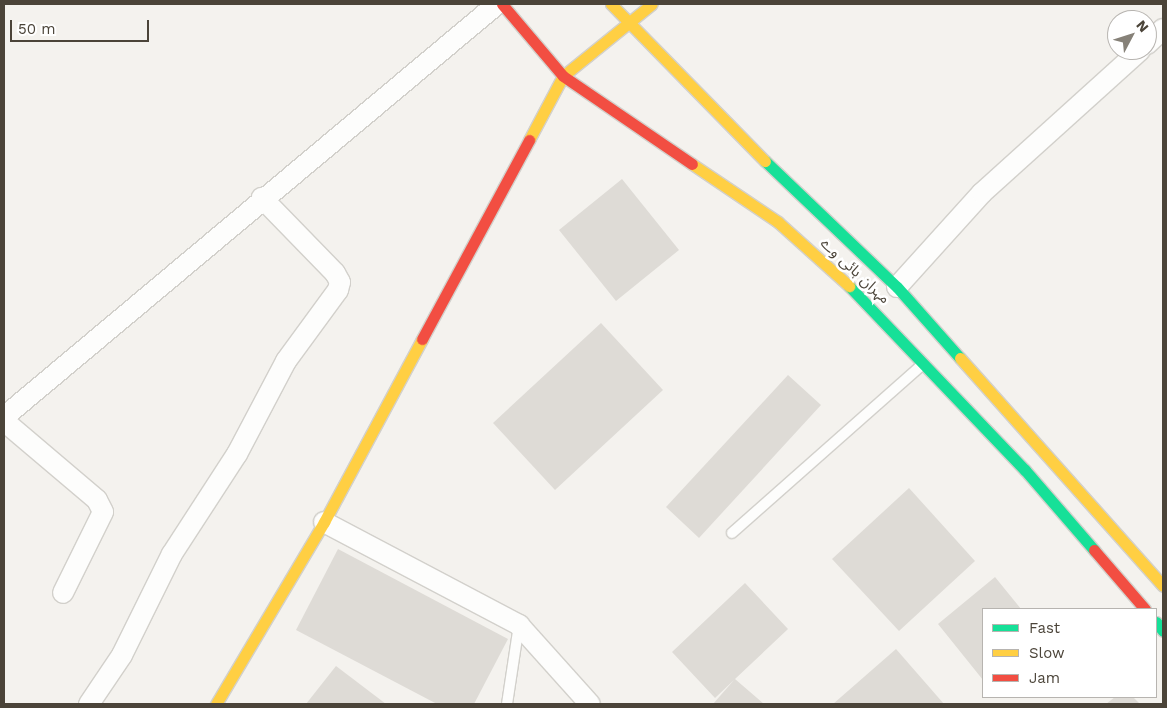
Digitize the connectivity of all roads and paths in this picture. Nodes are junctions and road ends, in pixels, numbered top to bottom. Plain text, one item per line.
1 (497, 4) edge
2 (502, 4) edge
3 (611, 4) edge
4 (652, 4) edge
5 (628, 21) junction
6 (1129, 60) edge
7 (563, 76) junction
8 (262, 198) junction
9 (897, 288) junction
10 (924, 363) junction
11 (4, 419) edge
12 (324, 522) junction
13 (732, 533) dead end
14 (1163, 586) edge
15 (63, 592) dead end
16 (1144, 608) edge
17 (519, 625) junction
18 (89, 704) edge
19 (216, 704) edge
20 (507, 704) edge
21 (590, 704) edge

1 - 8 street
2 - 7 main road, مہران ہائی وے
3 - 5 main road, مہران ہائی وے
4 - 5 main road
5 - 7 main road
5 - 9 main road, مہران ہائی وے
6 - 9 street
7 - 10 main road, مہران ہائی وے
7 - 12 main road
8 - 11 street
8 - 18 street
9 - 14 main road, مہران ہائی وے
10 - 13 lane
10 - 16 main road, مہران ہائی وے
11 - 15 street
12 - 17 street
12 - 19 main road
17 - 20 lane
17 - 21 street

